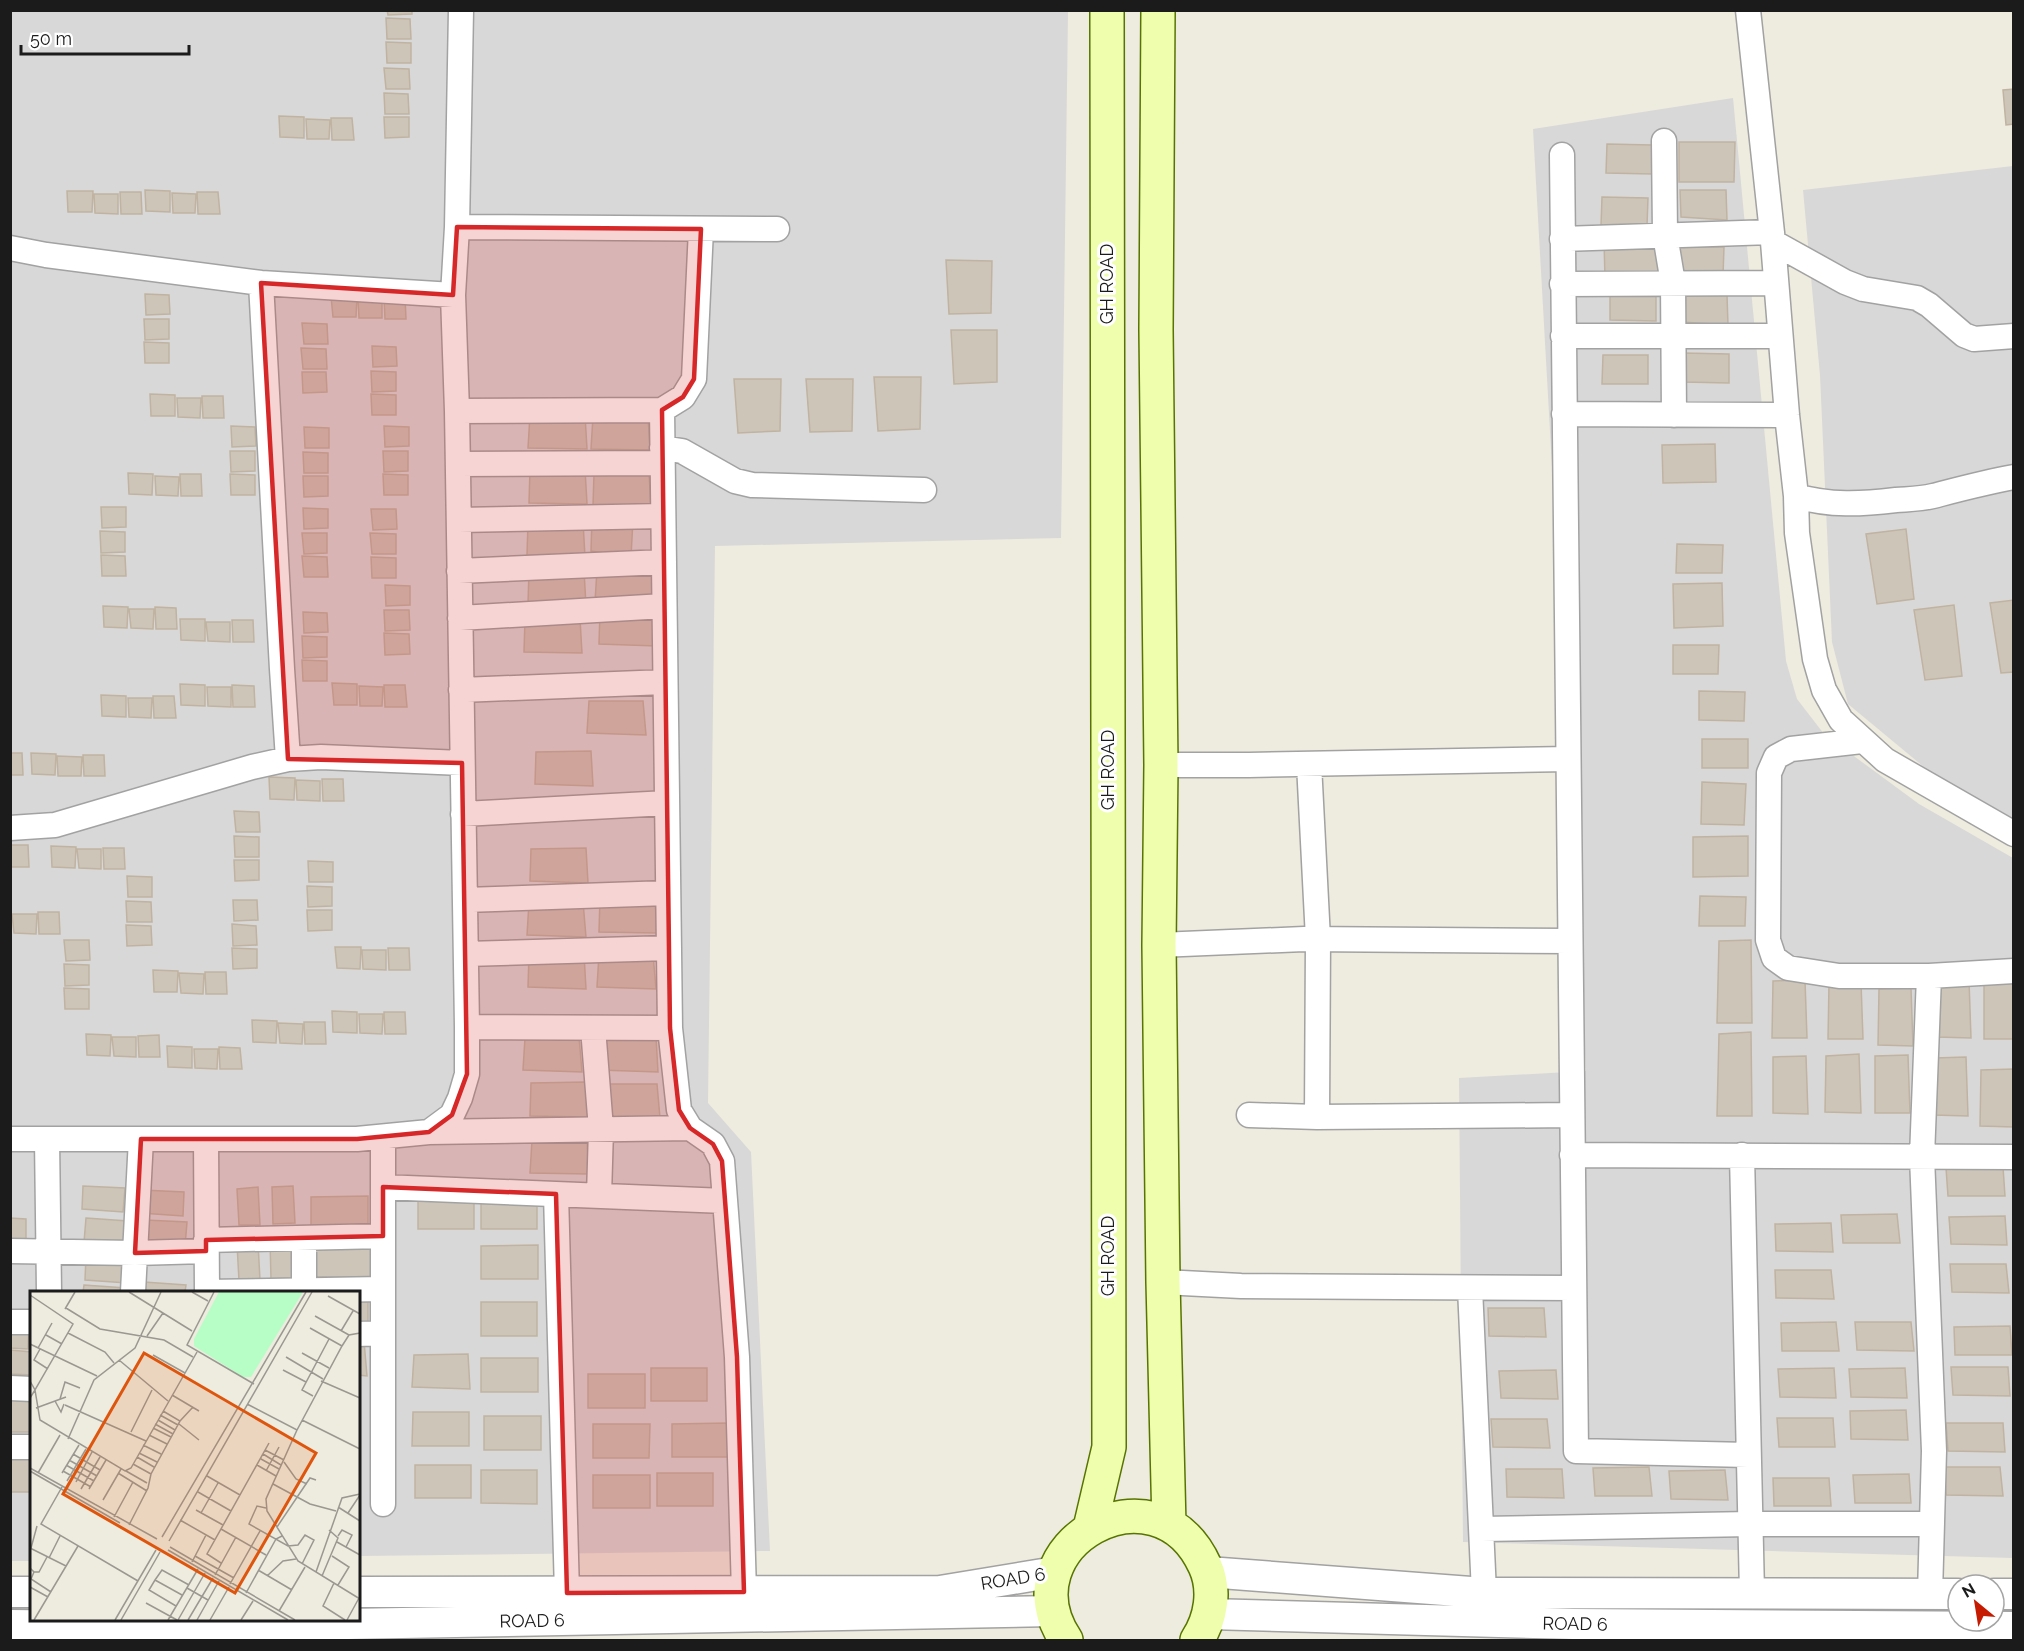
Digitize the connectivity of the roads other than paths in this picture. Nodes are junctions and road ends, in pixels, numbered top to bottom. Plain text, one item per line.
1 (461, 10) edge
2 (1107, 10) edge
3 (1158, 10) edge
4 (1748, 10) edge
5 (1664, 141) dead end
6 (1562, 155) dead end
7 (457, 227) junction
8 (701, 229) junction
9 (777, 229) dead end
10 (1665, 235) junction
11 (1772, 237) junction
12 (1562, 239) junction
13 (10, 248) edge
14 (261, 283) junction
15 (1673, 283) junction
16 (1776, 283) junction
17 (1562, 284) junction
18 (453, 295) junction
19 (1563, 336) junction
20 (1674, 336) junction
21 (1780, 336) junction
22 (2013, 336) edge
23 (662, 410) junction
24 (457, 411) junction
25 (1564, 414) junction
26 (1674, 415) junction
27 (1787, 415) junction
28 (662, 456) junction
29 (458, 464) junction
30 (2013, 477) edge
31 (924, 490) dead end
32 (1796, 496) junction
33 (663, 516) junction
34 (459, 520) junction
35 (664, 562) junction
36 (459, 571) junction
37 (664, 606) junction
38 (460, 618) junction
39 (666, 682) junction
40 (461, 690) junction
41 (1862, 741) junction
42 (288, 759) junction
43 (1568, 759) junction
44 (462, 763) junction
45 (1309, 764) junction
46 (1161, 765) junction
47 (667, 802) junction
48 (463, 814) junction
49 (10, 828) edge
50 (2013, 834) edge
51 (668, 893) junction
52 (465, 900) junction
53 (1318, 939) junction
54 (1569, 941) junction
55 (1159, 945) junction
56 (669, 948) junction
57 (466, 954) junction
58 (2013, 971) edge
59 (1929, 976) junction
60 (467, 1027) junction
61 (593, 1028) junction
62 (670, 1028) junction
63 (1249, 1115) dead end
64 (1572, 1115) junction
65 (1317, 1117) junction
66 (690, 1128) junction
67 (601, 1129) junction
68 (429, 1132) junction
69 (383, 1137) junction
70 (10, 1138) edge
71 (47, 1138) junction
72 (141, 1139) junction
73 (206, 1139) junction
74 (1572, 1155) junction
75 (1742, 1155) junction
76 (1922, 1157) junction
77 (2013, 1157) edge
78 (383, 1187) junction
79 (556, 1194) junction
80 (599, 1196) junction
81 (725, 1201) junction
82 (383, 1236) junction
83 (304, 1238) junction
84 (206, 1246) junction
85 (10, 1251) edge
86 (48, 1251) junction
87 (135, 1253) junction
88 (1162, 1282) junction
89 (1470, 1288) junction
90 (1574, 1288) junction
91 (383, 1289) junction
92 (49, 1291) edge
93 (133, 1291) edge
94 (207, 1291) edge
95 (304, 1291) edge
96 (330, 1291) edge
97 (10, 1322) edge
98 (30, 1322) edge
99 (383, 1333) junction
100 (360, 1334) edge
101 (10, 1388) edge
102 (30, 1389) edge
103 (10, 1447) edge
104 (30, 1447) edge
105 (1748, 1455) junction
106 (383, 1504) dead end
107 (1750, 1524) junction
108 (1932, 1524) junction
109 (1169, 1525) junction
110 (1090, 1528) junction
111 (1482, 1529) junction
112 (1055, 1572) junction
113 (1208, 1572) junction
114 (10, 1592) edge
115 (30, 1592) edge
116 (360, 1592) edge
117 (744, 1592) junction
118 (567, 1593) junction
119 (1484, 1593) junction
120 (1752, 1593) junction
121 (1944, 1594) edge
122 (1053, 1611) junction
123 (10, 1625) edge
124 (1203, 1627) edge
125 (2013, 1627) edge
126 (1573, 1632) edge
127 (1655, 1633) edge
128 (1746, 1633) edge
129 (1933, 1633) edge
130 (1817, 1634) edge
131 (1066, 1641) edge

1 - 7 street
2 - 110 main road, GH ROAD
3 - 46 main road
4 - 11 street
5 - 10 street
6 - 12 street
7 - 8 street
7 - 18 street
8 - 9 street
8 - 23 street
10 - 11 street
10 - 12 street
10 - 15 street
11 - 16 street
11 - 22 street
12 - 17 street
13 - 14 street
14 - 18 street
14 - 42 street
15 - 16 street
15 - 17 street
15 - 20 street
16 - 21 street
17 - 19 street
18 - 24 street
19 - 20 street
19 - 25 street
20 - 21 street
20 - 26 street
21 - 27 street
23 - 24 street
23 - 28 street
24 - 29 street
25 - 26 street
25 - 43 street
26 - 27 street
27 - 32 street
28 - 29 street
28 - 31 street
28 - 33 street
29 - 34 street
30 - 32 street
32 - 41 street
33 - 34 street
33 - 35 street
34 - 36 street
35 - 36 street
35 - 37 street
36 - 38 street
37 - 38 street
37 - 39 street
38 - 40 street
39 - 40 street
39 - 47 street
40 - 44 street
41 - 50 street
41 - 59 street
42 - 44 street
42 - 49 street
43 - 45 street
43 - 54 street
44 - 48 street
45 - 46 street
45 - 53 street
46 - 55 main road
47 - 48 street
47 - 51 street
48 - 52 street
51 - 52 street
51 - 56 street
52 - 57 street
53 - 54 street
53 - 55 street
53 - 65 street
54 - 64 street
55 - 88 main road
56 - 57 street
56 - 62 street
57 - 60 street
58 - 59 street
59 - 76 street
60 - 61 street
60 - 68 street
61 - 62 street
61 - 67 street
62 - 66 street
63 - 65 street
64 - 65 street
64 - 74 street
66 - 67 street
66 - 81 street
67 - 68 street
67 - 80 street
68 - 69 street
69 - 73 street
69 - 78 street
70 - 71 street
71 - 72 street
71 - 86 street
72 - 73 street
72 - 87 street
73 - 84 street
74 - 75 street
74 - 90 street
75 - 76 street
75 - 105 street
76 - 77 street
76 - 108 street
78 - 79 street
78 - 82 street
79 - 80 street
79 - 118 street
80 - 81 street
81 - 117 street
82 - 83 street
82 - 91 street
83 - 84 street
83 - 95 street
84 - 87 street
84 - 94 street
85 - 86 street
86 - 87 street
86 - 92 street
87 - 93 street
88 - 89 street
88 - 109 main road
89 - 90 street
89 - 111 street
90 - 105 street
91 - 96 street
91 - 99 street
97 - 98 street
99 - 100 street
99 - 106 street
101 - 102 street
103 - 104 street
105 - 107 street
107 - 108 street
107 - 111 street
107 - 120 street
108 - 121 street
109 - 110 main road
109 - 113 main road
110 - 112 main road
111 - 119 street
112 - 117 street, ROAD 6
112 - 122 main road
113 - 119 street, ROAD 6
113 - 124 main road
114 - 115 street
116 - 118 street, ROAD 6
117 - 118 street, ROAD 6
119 - 120 street, ROAD 6
120 - 121 street, ROAD 6
122 - 123 street, ROAD 6
122 - 131 main road
124 - 126 street, ROAD 6
125 - 129 street, ROAD 6
126 - 127 street, ROAD 6
127 - 128 street, ROAD 6
128 - 130 street, ROAD 6
129 - 130 street, ROAD 6

